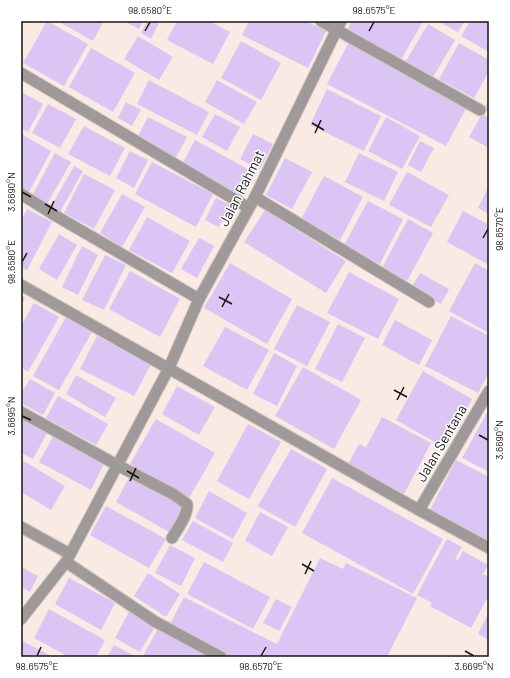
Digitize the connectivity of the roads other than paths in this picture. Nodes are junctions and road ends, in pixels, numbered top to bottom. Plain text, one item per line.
1 (321, 21) edge
2 (338, 25) edge
3 (21, 73) edge
4 (480, 110) dead end
5 (21, 194) edge
6 (254, 197) junction
7 (249, 208) junction
8 (21, 285) edge
9 (199, 299) junction
10 (428, 302) dead end
11 (169, 368) junction
12 (489, 391) edge
13 (21, 412) edge
14 (117, 465) junction
15 (419, 510) junction
16 (21, 527) edge
17 (172, 538) dead end
18 (489, 548) edge
19 (68, 558) junction
20 (21, 619) edge
21 (221, 657) edge

1 - 2 street
2 - 4 street
2 - 6 street, Jalan Rahmat
3 - 7 street
5 - 9 street
6 - 7 street, Jalan Rahmat
6 - 10 street
7 - 9 street, Jalan Rahmat
8 - 11 street
9 - 11 street, Jalan Rahmat
11 - 14 street, Jalan Rahmat
11 - 15 street
12 - 15 street, Jalan Sentana
13 - 14 street
14 - 17 street
14 - 19 street, Jalan Rahmat
15 - 18 street
16 - 19 street
19 - 20 street, Jalan Rahmat
19 - 21 street

